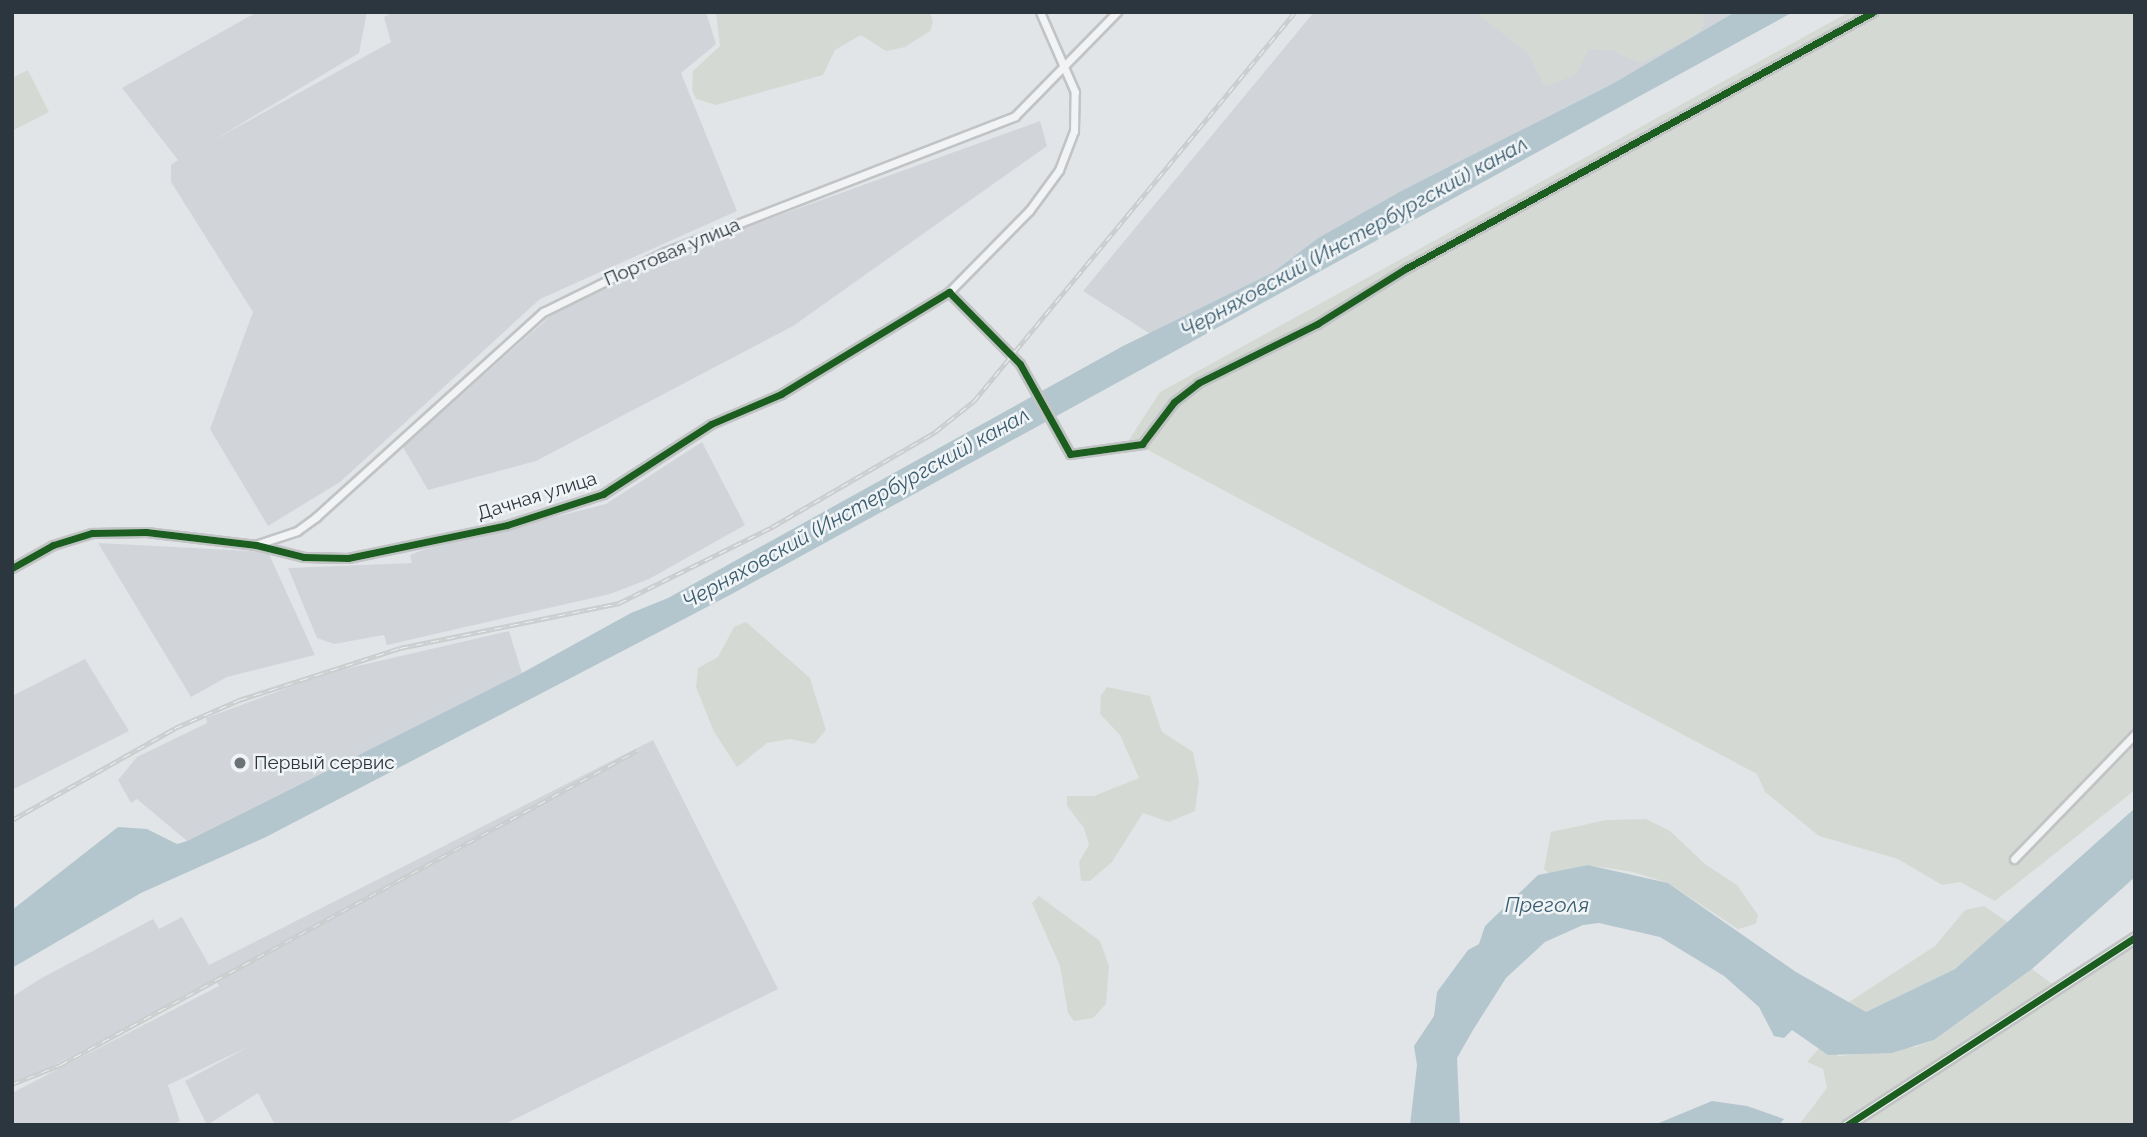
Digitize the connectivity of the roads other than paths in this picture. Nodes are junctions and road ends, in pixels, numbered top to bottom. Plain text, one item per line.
1 (1040, 12) edge
2 (1118, 12) edge
3 (1873, 12) edge
4 (1064, 62) junction
5 (949, 292) junction
6 (256, 545) junction
7 (12, 568) edge
8 (2135, 734) edge
9 (2014, 859) dead end
10 (2135, 937) edge
11 (1847, 1125) edge

1 - 4 street, Дачная улица
2 - 4 street, Портовая улица
3 - 5 street
4 - 5 street, Дачная улица
4 - 6 street, Портовая улица
5 - 6 street, Дачная улица
6 - 7 street, Дачная улица
8 - 9 street
10 - 11 street

